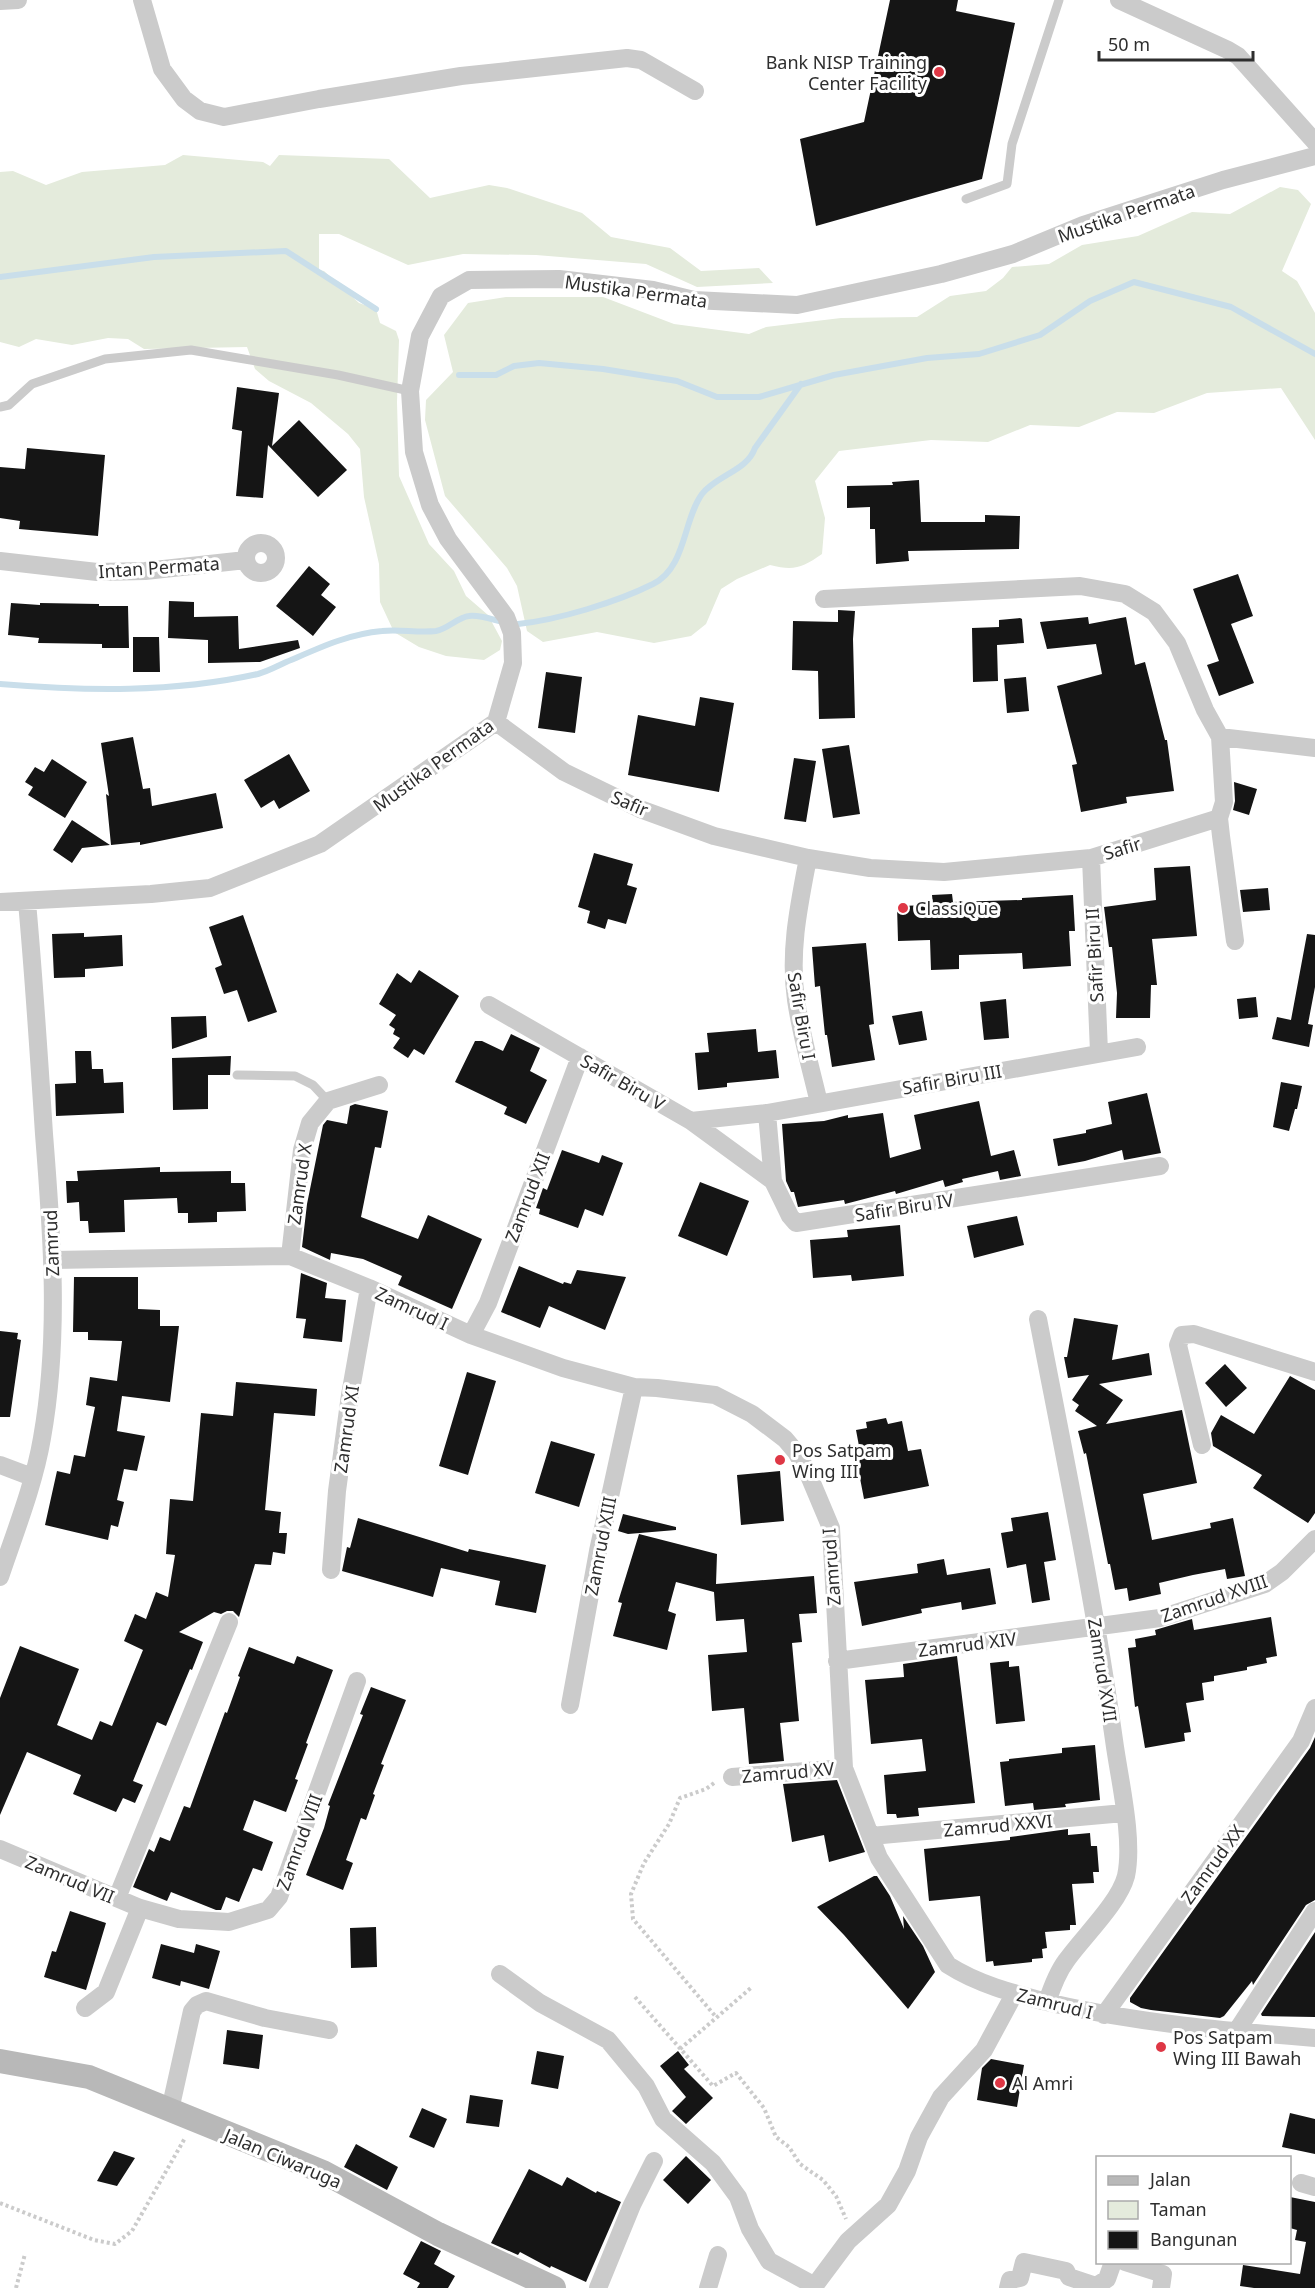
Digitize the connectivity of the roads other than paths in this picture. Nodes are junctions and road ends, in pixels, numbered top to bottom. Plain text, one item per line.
1 (18, 0) edge
2 (142, 0) edge
3 (1059, 0) edge
4 (1119, 0) edge
5 (0, 1) edge
6 (695, 90) dead end
7 (1315, 142) edge
8 (1315, 156) edge
9 (966, 198) dead end
10 (410, 391) junction
11 (0, 407) edge
12 (246, 560) dead end
13 (0, 561) edge
14 (824, 599) dead end
15 (496, 722) junction
16 (1220, 737) junction
17 (1315, 748) edge
18 (1219, 818) junction
19 (808, 858) junction
20 (1091, 858) junction
21 (0, 902) edge
22 (27, 902) junction
23 (1235, 941) dead end
24 (489, 1005) dead end
25 (1137, 1047) dead end
26 (1099, 1052) junction
27 (580, 1057) junction
28 (237, 1076) dead end
29 (379, 1085) dead end
30 (328, 1101) junction
31 (819, 1103) junction
32 (767, 1113) junction
33 (691, 1121) junction
34 (1160, 1166) dead end
35 (773, 1181) junction
36 (290, 1256) junction
37 (53, 1260) junction
38 (369, 1288) junction
39 (1038, 1319) dead end
40 (471, 1335) junction
41 (1315, 1372) edge
42 (634, 1387) junction
43 (1202, 1446) dead end
44 (0, 1465) edge
45 (32, 1477) junction
46 (1315, 1539) edge
47 (331, 1570) dead end
48 (0, 1577) edge
49 (229, 1622) dead end
50 (1098, 1627) junction
51 (837, 1661) junction
52 (357, 1681) dead end
53 (570, 1705) dead end
54 (1315, 1708) edge
55 (844, 1768) junction
56 (732, 1777) road end
57 (1124, 1813) junction
58 (871, 1836) junction
59 (0, 1849) edge
60 (117, 1898) junction
61 (140, 1908) junction
62 (1313, 1917) edge
63 (500, 1974) dead end
64 (1013, 1993) junction
65 (1047, 2002) junction
66 (85, 2008) dead end
67 (1104, 2015) junction
68 (329, 2030) dead end
69 (1236, 2032) junction
70 (1315, 2038) edge
71 (0, 2061) edge
72 (170, 2110) junction
73 (654, 2161) dead end
74 (718, 2255) dead end
75 (1112, 2264) edge
76 (1131, 2264) edge
77 (814, 2287) edge
78 (1096, 2287) edge
79 (554, 2288) edge
80 (598, 2288) edge
81 (708, 2288) edge
82 (1008, 2288) edge
83 (1161, 2288) edge

1 - 5 street
2 - 6 street
3 - 9 lane
4 - 7 street
8 - 10 street, Mustika Permata
10 - 11 lane
10 - 15 street, Mustika Permata
12 - 13 street, Intan Permata
14 - 16 street
15 - 19 street, Safir
15 - 22 street, Mustika Permata
16 - 17 street
16 - 18 street
18 - 20 street, Safir
18 - 23 street
19 - 20 street, Safir
19 - 31 street, Safir Biru I
20 - 26 street, Safir Biru II
21 - 22 street, Mustika Permata
22 - 37 street, Zamrud
24 - 27 street, Safir Biru V
25 - 26 street, Safir Biru III
26 - 31 street, Safir Biru III
27 - 33 street, Safir Biru V
27 - 40 street, Zamrud XII
28 - 30 lane
29 - 30 street
30 - 36 street, Zamrud X
31 - 32 street, Safir Biru III
32 - 33 street
32 - 35 street
33 - 35 street, Safir Biru IV
34 - 35 street, Safir Biru IV
36 - 37 street, Zamrud I
36 - 38 street, Zamrud I
37 - 45 street, Zamrud
38 - 40 street, Zamrud I
38 - 47 street, Zamrud XI
39 - 50 street, Zamrud XVII
40 - 42 street, Zamrud I
41 - 43 street
42 - 51 street, Zamrud I
42 - 53 street, Zamrud XIII
44 - 45 street
45 - 48 street, Zamrud
46 - 50 street, Zamrud XVIII
49 - 60 street
50 - 51 street, Zamrud XIV
50 - 57 street, Zamrud XVII
51 - 55 street, Zamrud I
52 - 61 street, Zamrud VIII
54 - 67 street, Zamrud XX
55 - 56 street, Zamrud XV
55 - 58 street, Zamrud I
57 - 58 street, Zamrud XXVI
57 - 65 street, Zamrud XVII
58 - 64 street, Zamrud I
59 - 60 street, Zamrud VII
60 - 61 street, Zamrud VII
61 - 66 street
62 - 69 street
63 - 77 street
64 - 65 street, Zamrud I
64 - 77 street
65 - 67 street, Zamrud I
67 - 69 street, Zamrud I
68 - 72 street
69 - 70 street, Zamrud I
71 - 72 street, Jalan Ciwaruga
72 - 79 street, Jalan Ciwaruga
73 - 80 street
74 - 81 street
75 - 78 street
76 - 83 street
78 - 82 street

